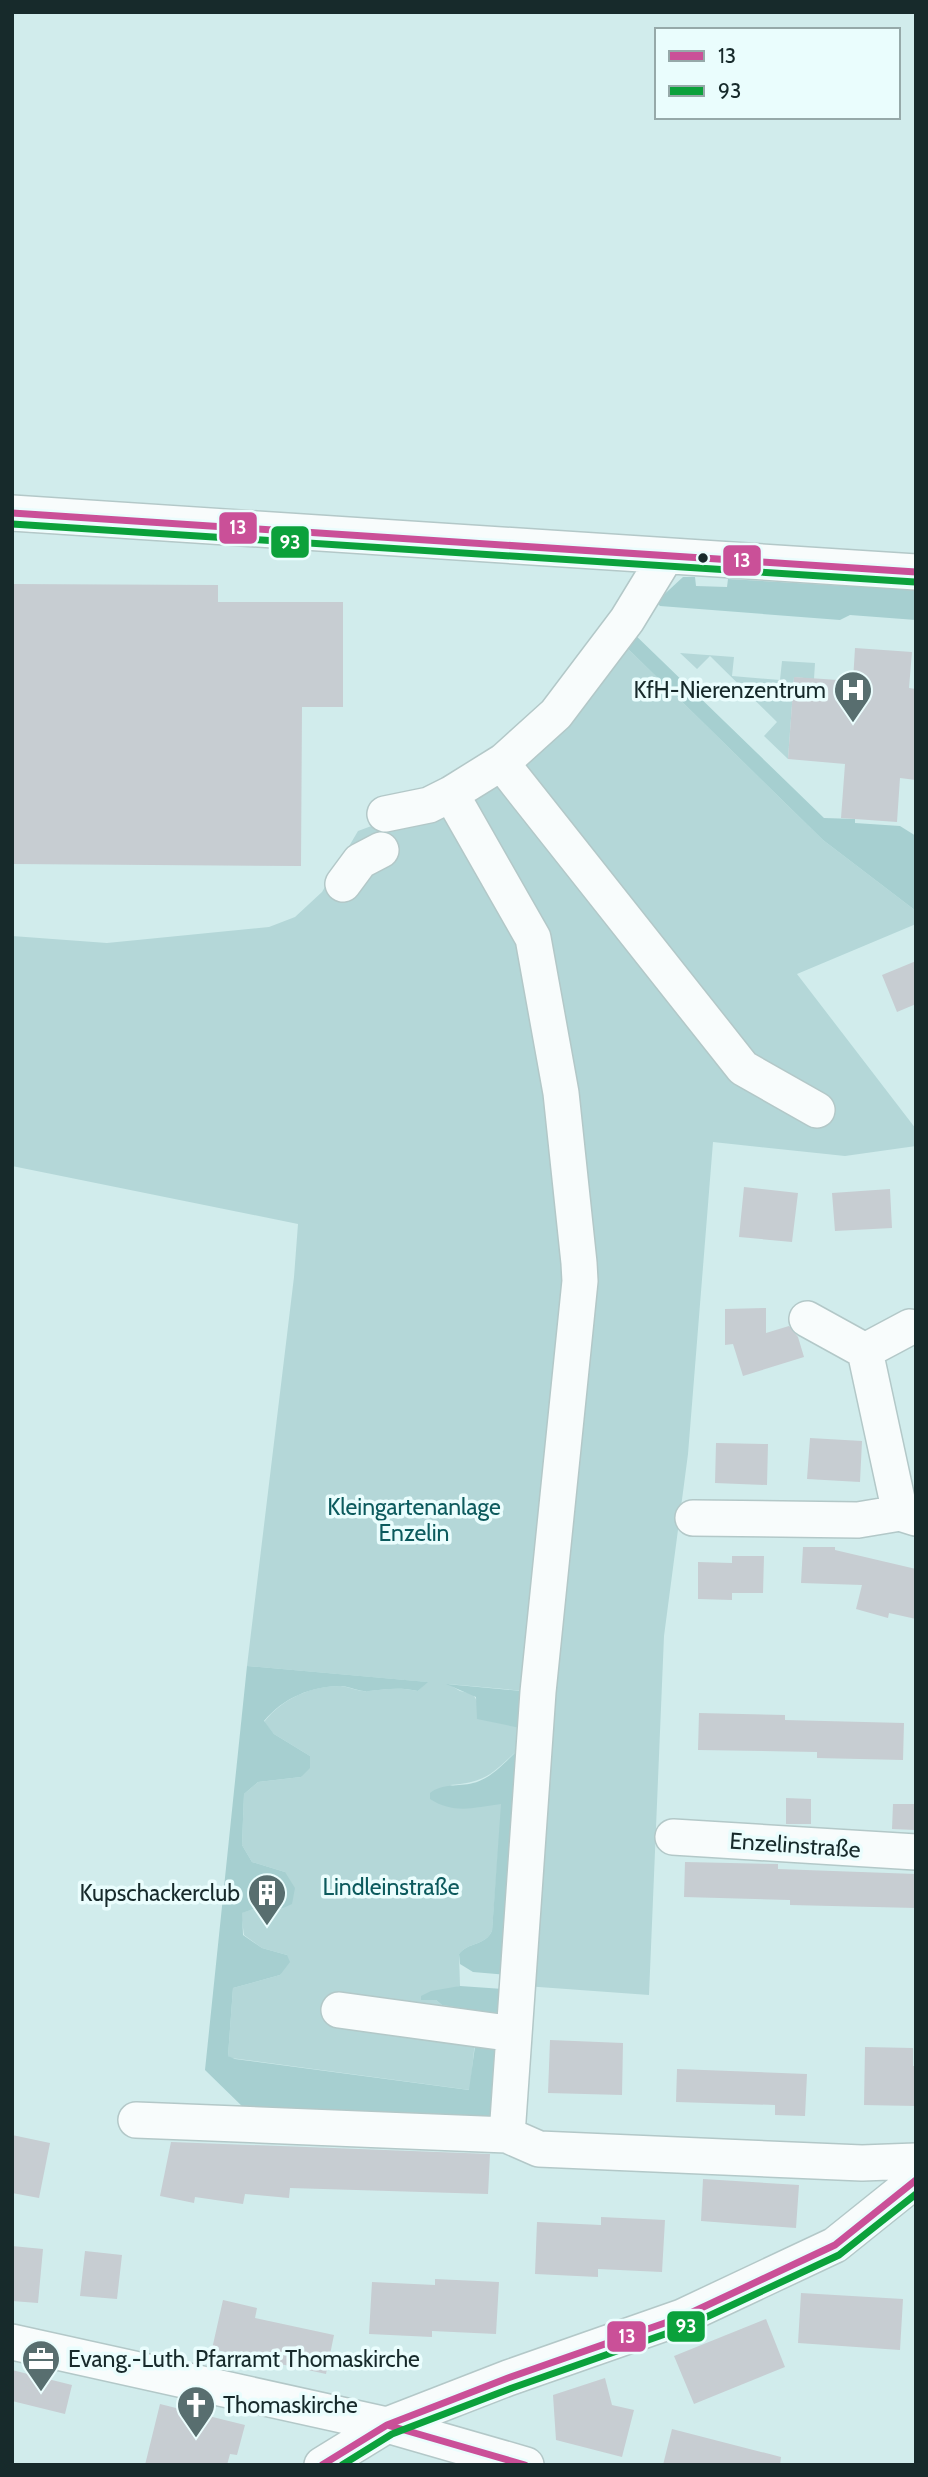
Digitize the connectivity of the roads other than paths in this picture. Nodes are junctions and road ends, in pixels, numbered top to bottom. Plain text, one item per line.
1 (12, 513) edge
2 (666, 555) junction
3 (916, 572) edge
4 (504, 761) junction
5 (451, 794) junction
6 (385, 814) dead end
7 (381, 850) dead end
8 (343, 884) dead end
9 (817, 1110) dead end
10 (807, 1319) dead end
11 (910, 1326) dead end
12 (865, 1351) junction
13 (908, 1515) edge
14 (693, 1518) dead end
15 (673, 1837) dead end
16 (916, 1852) edge
17 (339, 2010) dead end
18 (514, 2034) junction
19 (136, 2120) dead end
20 (507, 2135) junction
21 (916, 2161) edge
22 (916, 2180) edge
23 (12, 2342) edge
24 (387, 2425) junction
25 (322, 2465) edge
26 (526, 2465) edge

1 - 2 street
2 - 3 street
2 - 4 street
4 - 5 street
4 - 9 street
5 - 6 street
5 - 18 street
7 - 8 street
10 - 12 street
11 - 12 street
12 - 13 street
13 - 14 street
15 - 16 street, Enzelinstraße
17 - 18 street
18 - 20 street
19 - 20 street
20 - 21 street
22 - 24 street
23 - 24 street
24 - 25 street
24 - 26 street

